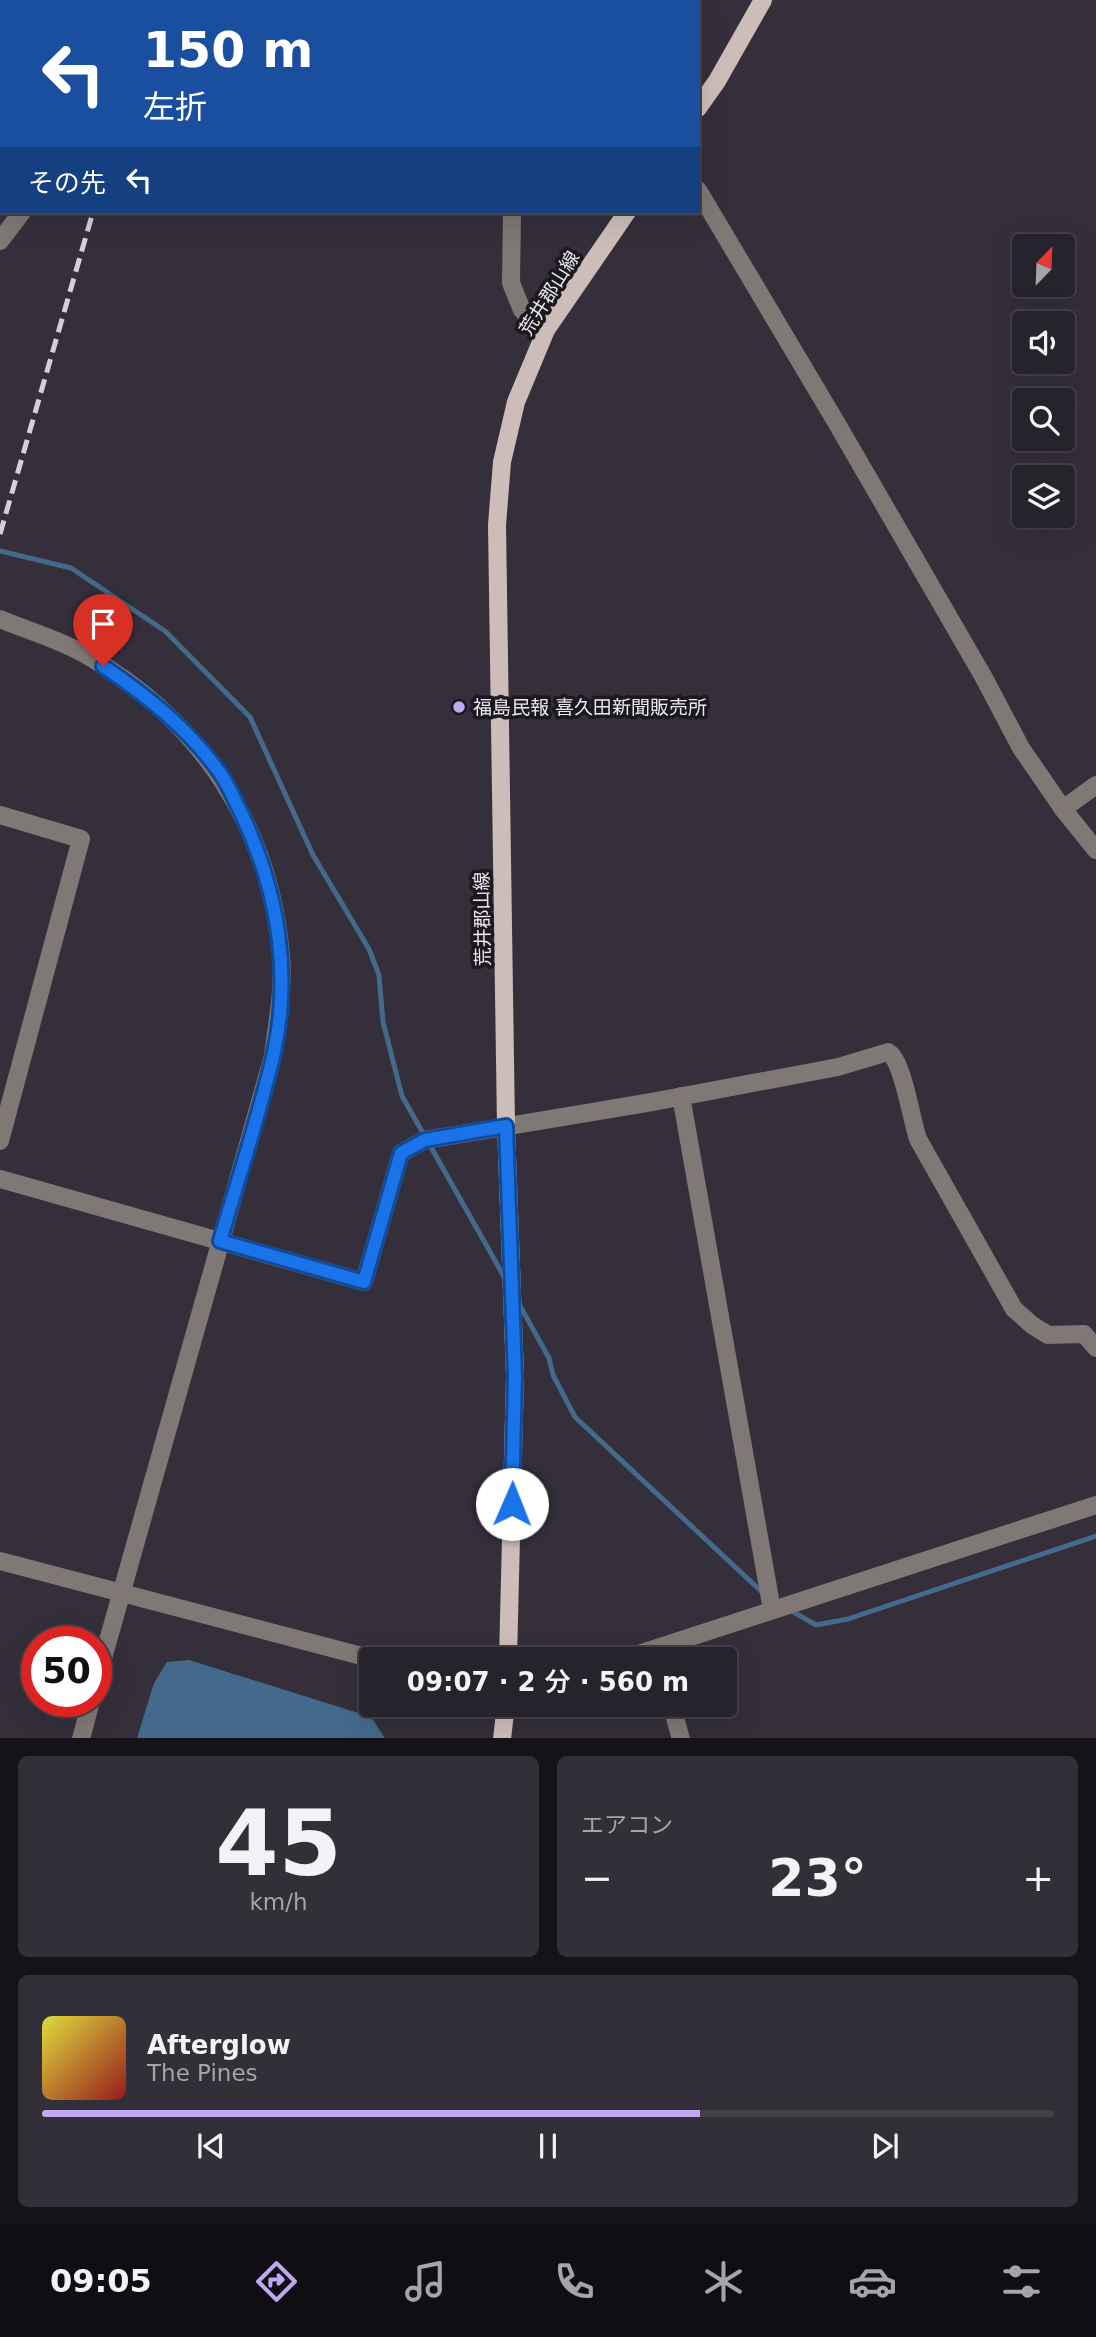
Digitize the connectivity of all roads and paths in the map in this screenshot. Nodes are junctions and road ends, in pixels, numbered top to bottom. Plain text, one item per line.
1 (764, 0) edge
2 (700, 105) edge
3 (700, 193) edge
4 (20, 214) edge
5 (512, 214) edge
6 (626, 214) edge
7 (0, 241) edge
8 (546, 330) junction
9 (0, 619) edge
10 (1096, 785) edge
11 (1063, 809) junction
12 (0, 815) edge
13 (1096, 850) edge
14 (681, 1096) junction
15 (506, 1126) junction
16 (0, 1140) edge
17 (0, 1179) edge
18 (220, 1241) junction
19 (1096, 1348) edge
20 (1096, 1505) edge
21 (0, 1561) edge
22 (121, 1592) junction
23 (772, 1610) junction
24 (112, 1626) edge
25 (508, 1647) edge
26 (674, 1647) edge
27 (359, 1655) edge
28 (87, 1717) edge
29 (504, 1717) edge
30 (675, 1717) edge
31 (81, 1738) edge
32 (502, 1738) edge
33 (681, 1738) edge

1 - 2 main road
3 - 11 street
4 - 7 street
5 - 8 street
6 - 8 main road, 荒井郡山線
8 - 15 main road, 荒井郡山線
9 - 18 street
10 - 11 street
11 - 13 street
12 - 16 street
14 - 15 street
14 - 19 street
14 - 23 street
15 - 18 street
15 - 25 main road, 荒井郡山線
17 - 18 street
18 - 22 street
20 - 23 street
21 - 22 street
22 - 24 street
22 - 27 street
23 - 26 street
28 - 31 street
29 - 32 main road
30 - 33 street

